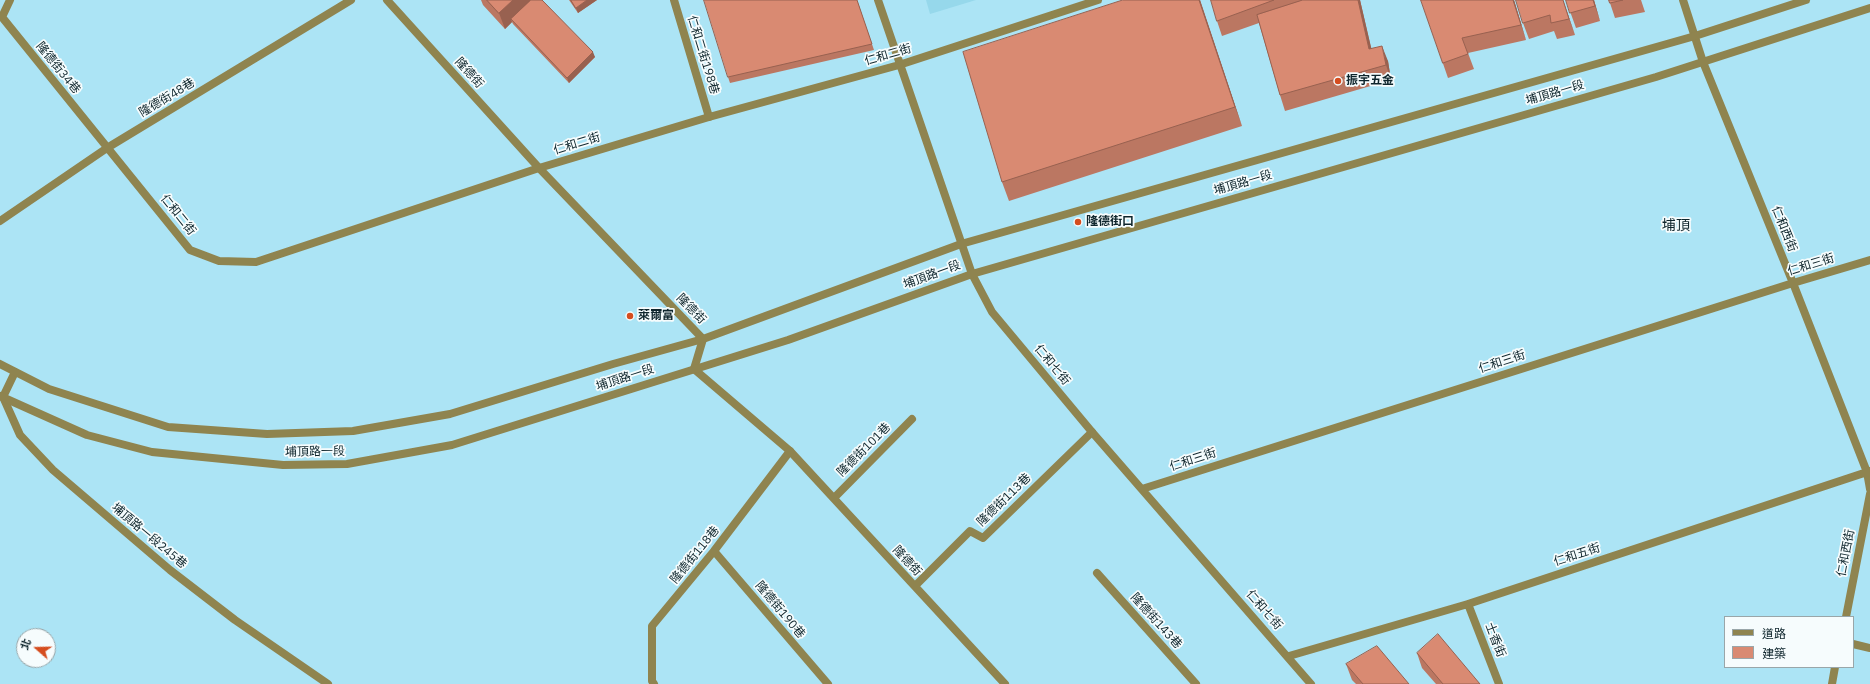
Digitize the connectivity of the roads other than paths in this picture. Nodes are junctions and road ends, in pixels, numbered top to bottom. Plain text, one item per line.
1 (10, 0) edge
2 (350, 0) edge
3 (387, 0) edge
4 (674, 0) edge
5 (878, 0) edge
6 (1098, 0) edge
7 (1683, 0) edge
8 (1806, 0) edge
9 (1870, 8) edge
10 (1695, 36) junction
11 (1703, 62) junction
12 (899, 65) junction
13 (709, 117) junction
14 (107, 148) junction
15 (539, 168) junction
16 (0, 221) edge
17 (961, 244) junction
18 (1870, 260) edge
19 (972, 274) junction
20 (1793, 283) junction
21 (703, 339) junction
22 (0, 364) edge
23 (694, 369) junction
24 (15, 372) junction
25 (1, 397) edge
26 (912, 419) dead end
27 (1092, 432) junction
28 (790, 451) junction
29 (1868, 471) edge
30 (1142, 489) junction
31 (1870, 489) edge
32 (1870, 494) edge
33 (834, 498) junction
34 (714, 551) junction
35 (1097, 573) dead end
36 (915, 586) junction
37 (1468, 604) junction
38 (1846, 616) edge
39 (1854, 644) edge
40 (1870, 648) edge
41 (1289, 656) junction
42 (1835, 668) edge
43 (328, 684) edge
44 (654, 684) edge
45 (828, 684) edge
46 (1005, 684) edge
47 (1196, 684) edge
48 (1311, 684) edge
49 (1499, 684) edge
50 (1832, 684) edge

1 - 14 street, 隆德街34巷
2 - 14 street, 隆德街48巷
3 - 15 street, 隆德街
4 - 13 street, 仁和二街198巷
5 - 12 street, 仁和七街
6 - 12 street, 仁和二街
7 - 10 street, 仁和西街
8 - 10 street, 埔頂路一段
9 - 11 street, 埔頂路一段
10 - 11 street, 仁和西街
10 - 17 street, 埔頂路一段
11 - 19 street, 埔頂路一段
11 - 20 street, 仁和西街
12 - 13 street, 仁和二街
12 - 17 street, 仁和七街
13 - 15 street, 仁和二街
14 - 15 street, 仁和二街
14 - 16 street, 隆德街48巷
15 - 21 street, 隆德街
17 - 19 street, 仁和七街
17 - 21 street, 埔頂路一段
18 - 20 street, 仁和三街
19 - 23 street, 埔頂路一段
19 - 27 street, 仁和七街
20 - 29 street, 仁和西街
20 - 30 street, 仁和三街
21 - 23 street, 隆德街
21 - 24 street, 埔頂路一段
22 - 24 street, 埔頂路一段
23 - 25 street, 埔頂路一段
23 - 28 street, 隆德街
24 - 25 street
25 - 43 street, 埔頂路一段245巷
26 - 33 street, 隆德街101巷
27 - 30 street, 仁和七街
27 - 36 street, 隆德街113巷
28 - 33 street, 隆德街
28 - 34 street, 隆德街118巷
29 - 31 street, 仁和西街
29 - 37 street, 仁和五街
30 - 41 street, 仁和七街
32 - 38 street, 仁和西街
33 - 36 street, 隆德街
34 - 44 street, 隆德街118巷
34 - 45 street, 隆德街190巷
35 - 47 street, 隆德街143巷
36 - 46 street, 隆德街
37 - 41 street, 仁和五街
37 - 49 street, 士香街
39 - 40 street
41 - 48 street, 仁和七街
42 - 50 street

